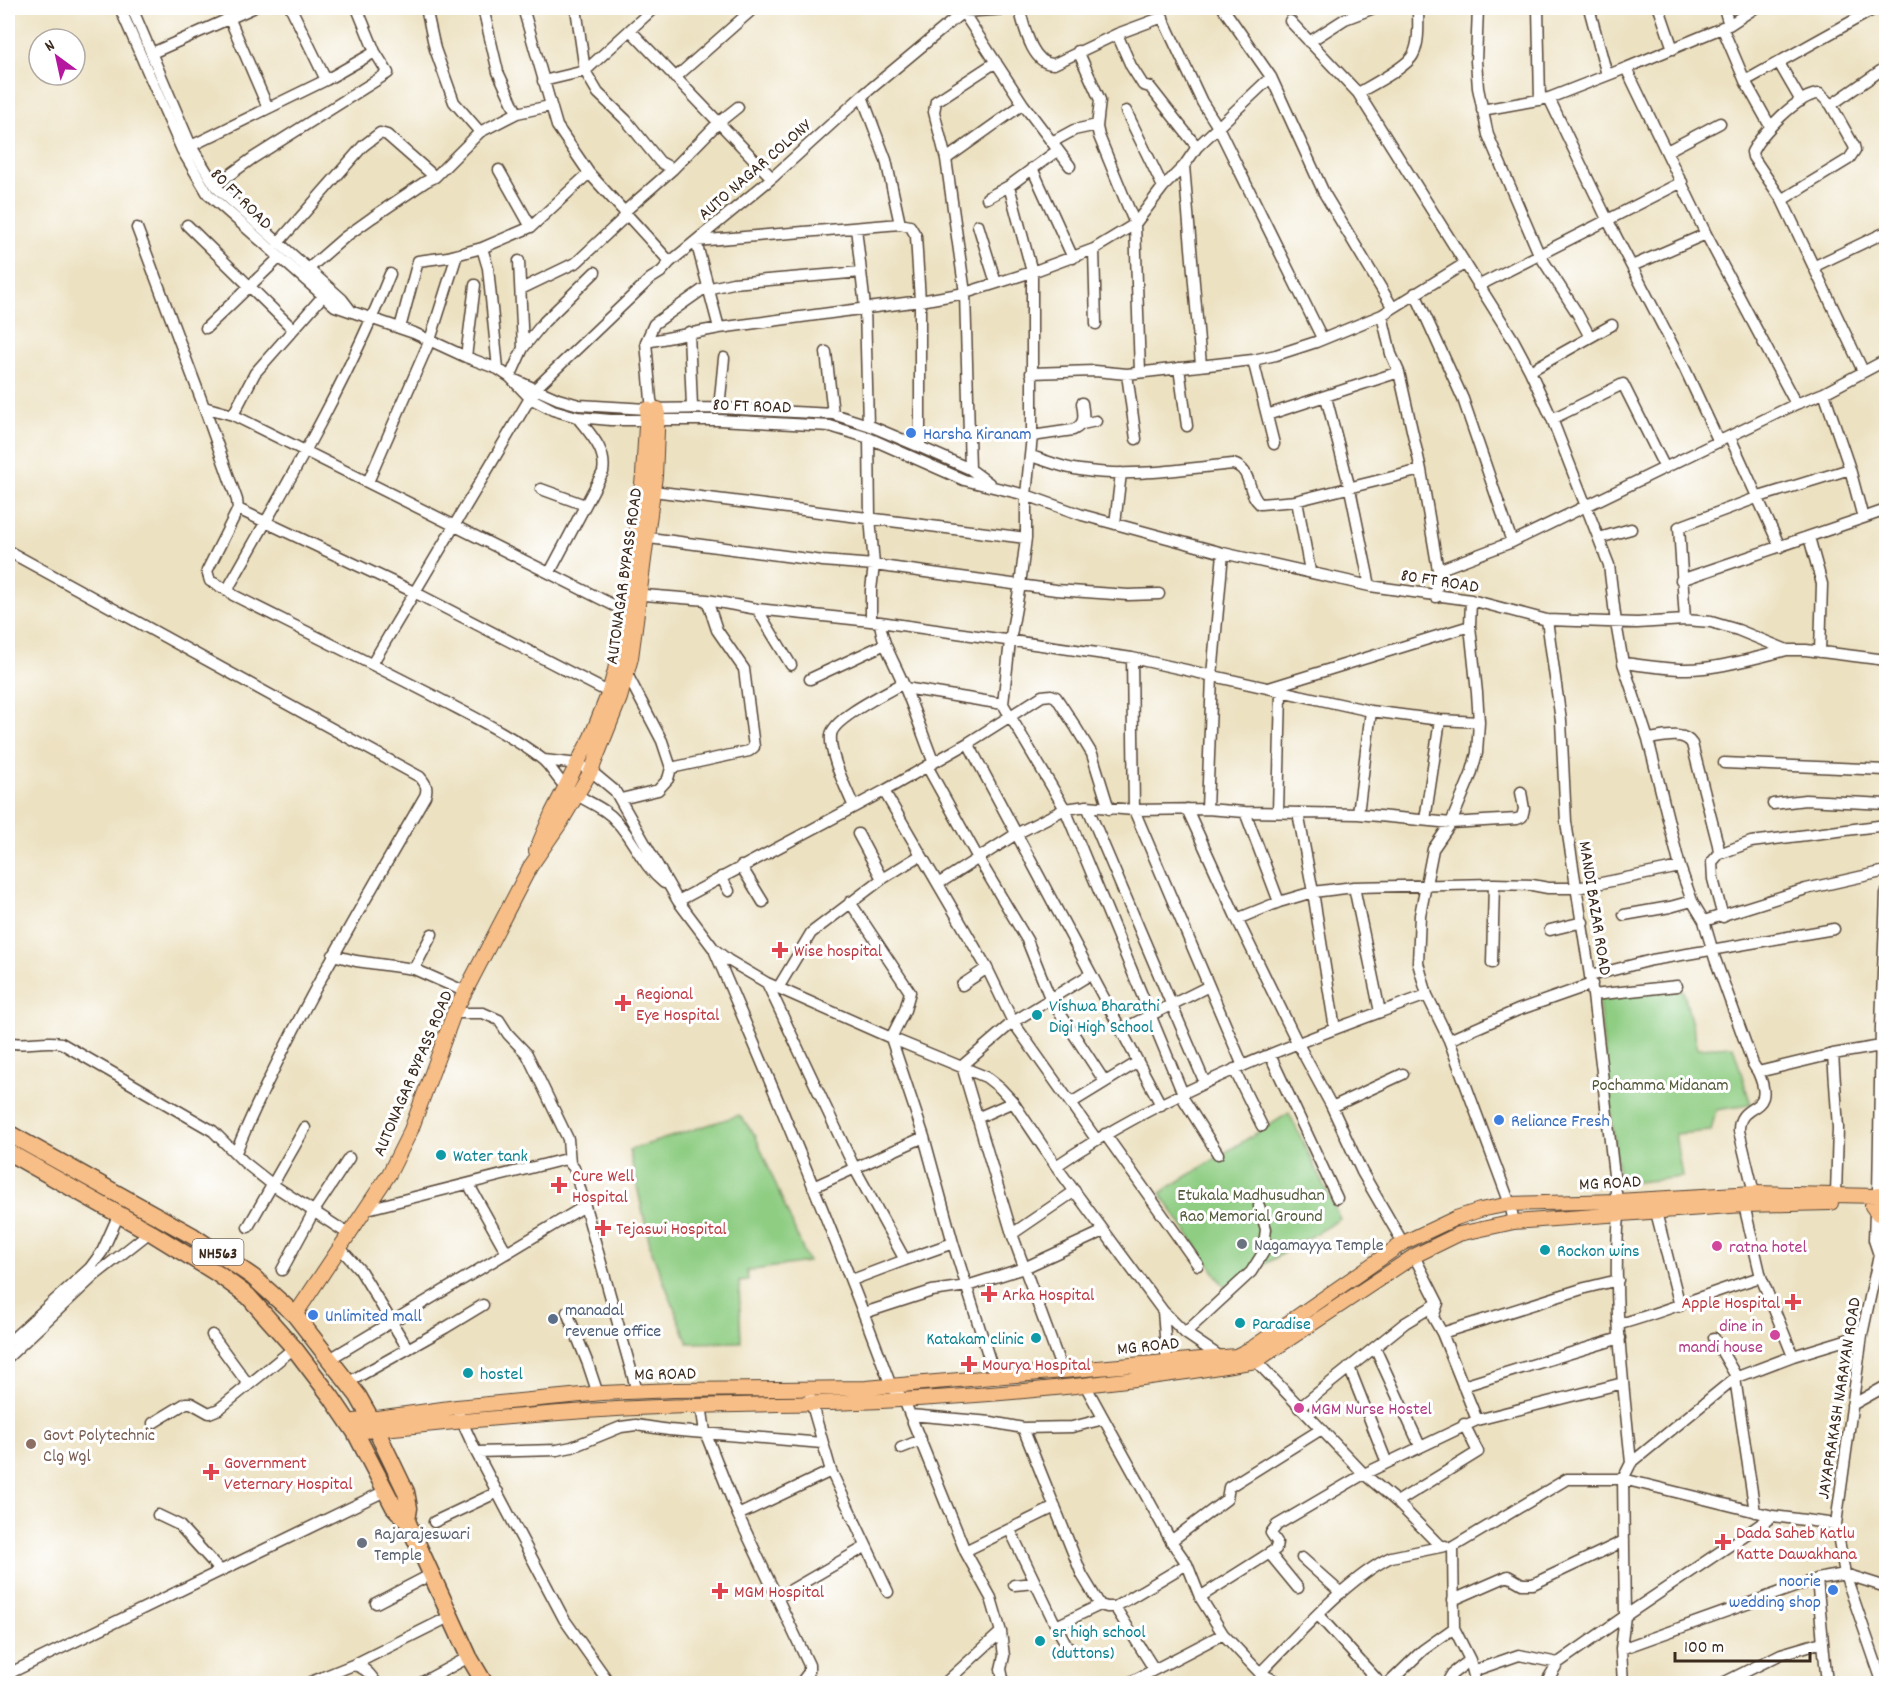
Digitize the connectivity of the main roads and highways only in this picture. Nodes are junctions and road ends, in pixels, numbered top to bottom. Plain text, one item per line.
1 (641, 537) junction
2 (635, 594) junction
3 (614, 695) junction
4 (531, 867) junction
5 (8, 1133) edge
6 (8, 1152) edge
7 (1880, 1205) edge
8 (296, 1315) junction
9 (374, 1424) junction
10 (352, 1427) junction
11 (407, 1521) junction
12 (485, 1683) edge

1 - 1 main road, AUTONAGAR BYPASS ROAD
1 - 2 main road, AUTONAGAR BYPASS ROAD
2 - 3 main road, AUTONAGAR BYPASS ROAD
2 - 3 main road, AUTONAGAR BYPASS ROAD
3 - 4 main road, AUTONAGAR BYPASS ROAD
3 - 4 main road, AUTONAGAR BYPASS ROAD
4 - 8 main road, AUTONAGAR BYPASS ROAD
5 - 8 highway, NH563
6 - 10 highway, NH563
7 - 9 main road, MG ROAD
7 - 9 main road, MG ROAD
8 - 9 highway, NH563
9 - 10 main road, MG ROAD
9 - 11 highway, NH563
10 - 11 highway, NH563
11 - 12 highway, NH563

